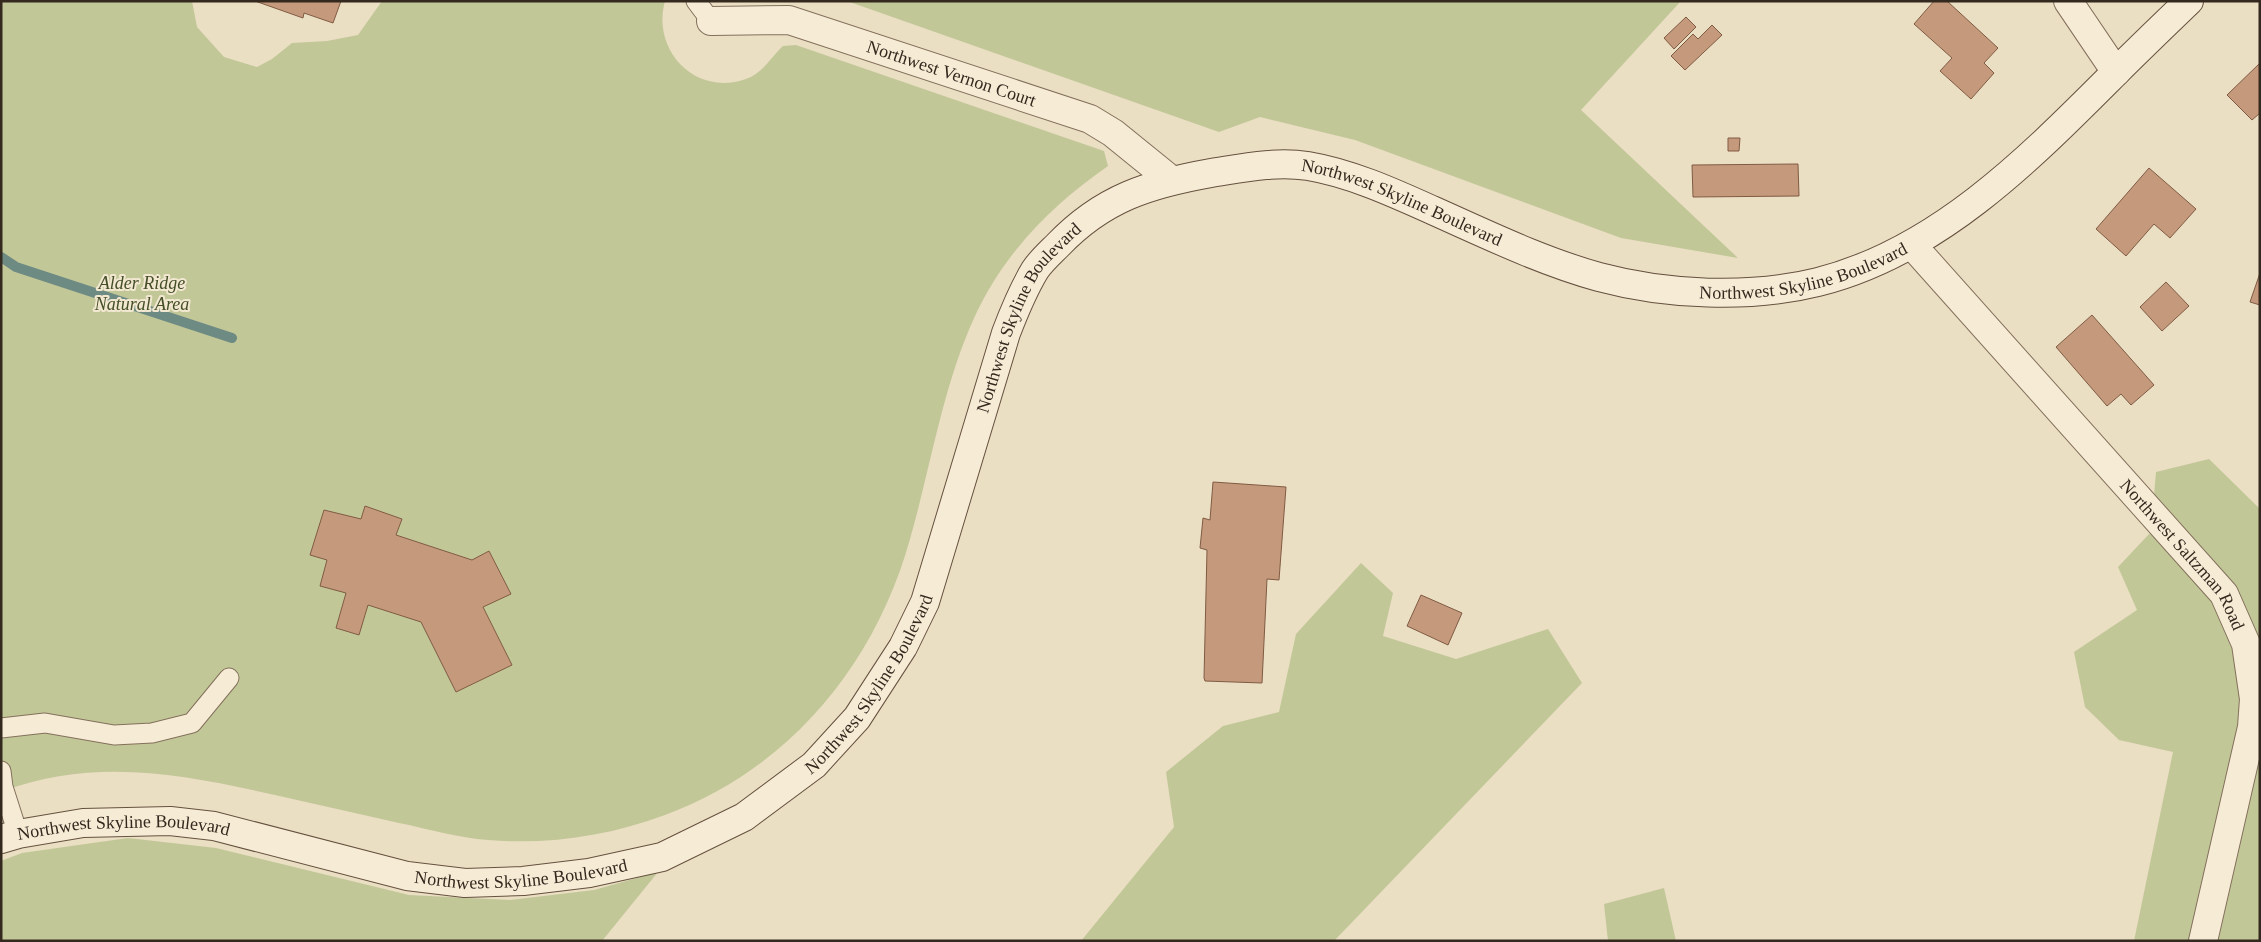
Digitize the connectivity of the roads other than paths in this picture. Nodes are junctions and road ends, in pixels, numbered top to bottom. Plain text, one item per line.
1 (2068, 1) edge
2 (2189, 1) edge
3 (704, 11) edge
4 (2116, 72) junction
5 (1171, 180) junction
6 (1912, 245) junction
7 (229, 678) dead end
8 (1, 728) edge
9 (1, 771) edge
10 (10, 836) edge
11 (2203, 941) edge

1 - 4 main road
2 - 4 main road, Northwest Skyline Boulevard
3 - 5 main road, Northwest Vernon Court
4 - 6 main road, Northwest Skyline Boulevard
5 - 6 main road, Northwest Skyline Boulevard
5 - 10 main road, Northwest Skyline Boulevard
6 - 11 main road, Northwest Saltzman Road
7 - 8 lane
9 - 10 lane

